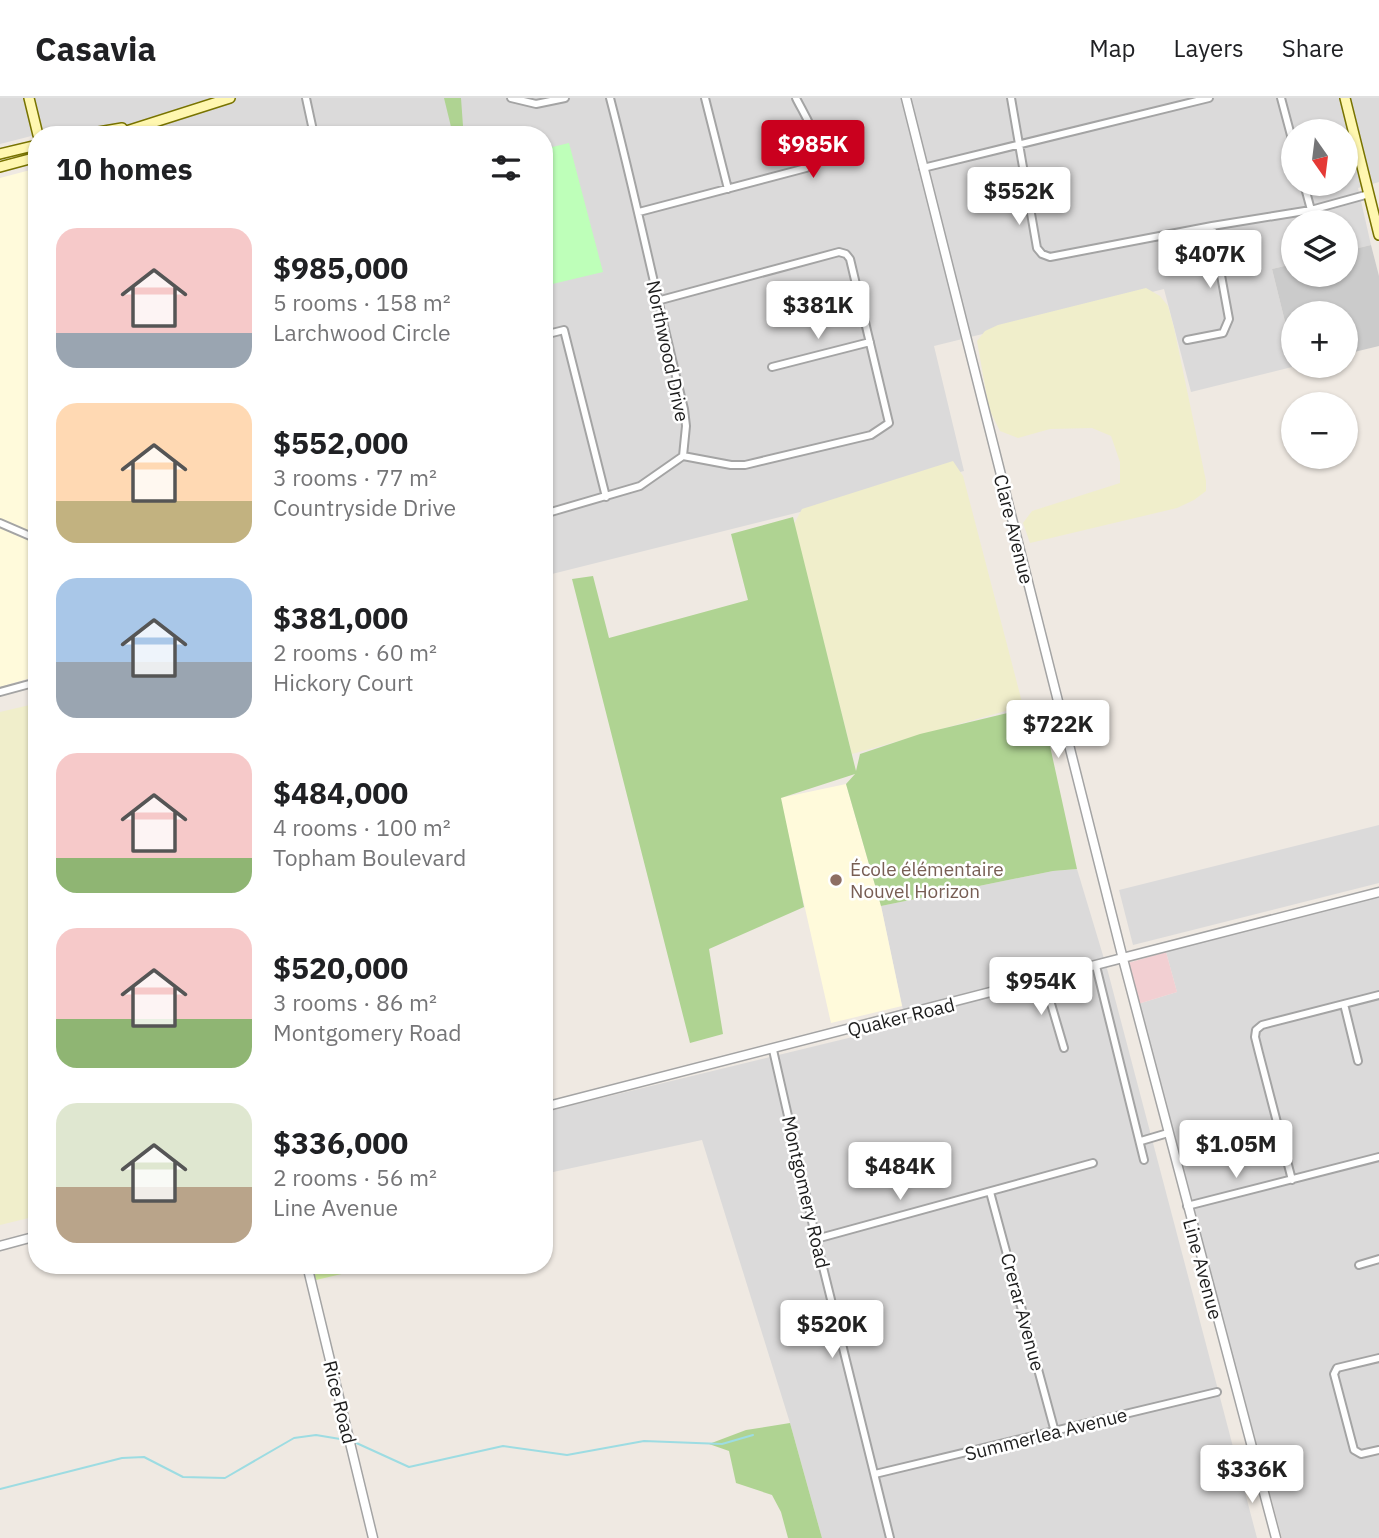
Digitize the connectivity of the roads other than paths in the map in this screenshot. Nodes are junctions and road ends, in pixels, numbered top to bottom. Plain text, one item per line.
1 (29, 98) edge
2 (230, 98) edge
3 (306, 98) edge
4 (511, 98) edge
5 (565, 98) edge
6 (610, 98) edge
7 (705, 98) edge
8 (796, 98) edge
9 (905, 98) edge
10 (1011, 98) edge
11 (1281, 98) edge
12 (1345, 98) edge
13 (1204, 99) edge
14 (204, 101) edge
15 (1287, 119) edge
16 (141, 125) joint
17 (36, 126) edge
18 (135, 126) edge
19 (312, 126) edge
20 (1018, 145) junction
21 (28, 147) edge
22 (0, 154) edge
23 (28, 159) edge
24 (0, 167) edge
25 (923, 168) junction
26 (728, 189) junction
27 (1374, 193) edge
28 (1307, 196) edge
29 (1311, 210) joint
30 (639, 212) junction
31 (1281, 215) edge
32 (1212, 226) junction
33 (1379, 234) edge
34 (657, 301) junction
35 (553, 333) edge
36 (1187, 340) dead end
37 (870, 342) junction
38 (772, 367) dead end
39 (683, 456) junction
40 (606, 497) junction
41 (553, 511) edge
42 (0, 523) edge
43 (28, 535) edge
44 (28, 684) edge
45 (0, 692) edge
46 (1379, 892) edge
47 (1123, 959) junction
48 (1096, 966) junction
49 (1044, 980) junction
50 (1379, 995) edge
51 (1345, 1004) junction
52 (1064, 1048) dead end
53 (773, 1050) junction
54 (1358, 1061) dead end
55 (553, 1106) edge
56 (1168, 1133) junction
57 (1141, 1141) junction
58 (1379, 1157) edge
59 (1144, 1160) dead end
60 (1093, 1163) dead end
61 (1292, 1180) junction
62 (990, 1192) junction
63 (1187, 1206) junction
64 (28, 1238) edge
65 (816, 1239) junction
66 (0, 1245) edge
67 (1379, 1259) edge
68 (1359, 1265) dead end
69 (309, 1274) edge
70 (1379, 1358) edge
71 (1217, 1392) dead end
72 (1055, 1432) junction
73 (1379, 1450) edge
74 (875, 1474) junction
75 (373, 1538) edge
76 (890, 1538) edge
77 (1276, 1538) edge

1 - 17 main road
2 - 14 main road
3 - 19 street
4 - 5 street
6 - 30 street, Northwood Drive
7 - 26 street
8 - 26 street
9 - 25 street, Clare Avenue
10 - 20 street
11 - 15 street
12 - 27 main road
13 - 20 street
14 - 16 main road
16 - 18 main road
20 - 25 street
20 - 32 street
21 - 22 main road
23 - 24 main road
25 - 47 street, Clare Avenue
26 - 30 street
27 - 29 street
27 - 33 main road
28 - 29 street
30 - 34 street, Northwood Drive
31 - 32 street
32 - 36 street
34 - 37 street
34 - 39 street, Northwood Drive
35 - 40 street
37 - 38 street
37 - 39 street
39 - 40 street
40 - 41 street
42 - 43 street
44 - 45 street
46 - 47 street, Quaker Road
47 - 48 street, Quaker Road
47 - 56 street, Line Avenue
48 - 49 street, Quaker Road
48 - 57 street
49 - 52 street
49 - 53 street, Quaker Road
50 - 51 street
51 - 54 street
51 - 61 street
53 - 55 street, Quaker Road
53 - 65 street, Montgomery Road
56 - 57 street
56 - 63 street, Line Avenue
57 - 59 street
58 - 61 street
60 - 62 street
61 - 63 street
62 - 65 street
62 - 72 street, Crerar Avenue
63 - 77 street, Line Avenue
64 - 66 street
65 - 74 street, Montgomery Road
67 - 68 street
69 - 75 street, Rice Road
70 - 73 street
71 - 72 street, Summerlea Avenue
72 - 74 street, Summerlea Avenue
74 - 76 street, Montgomery Road

